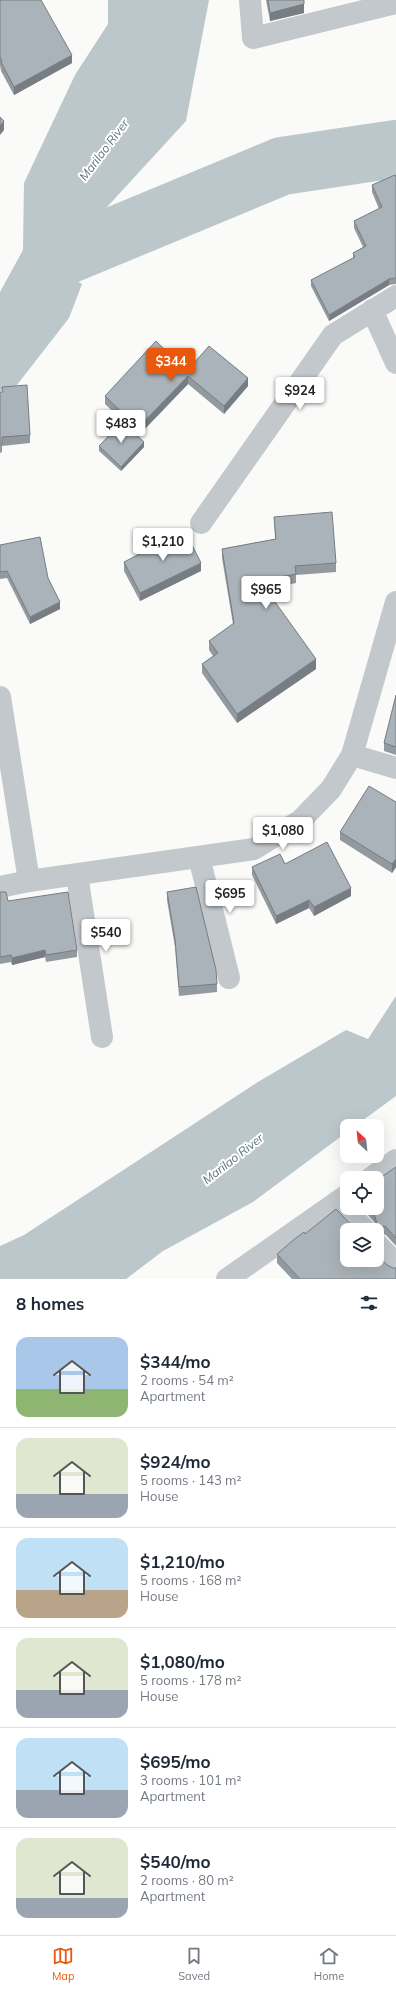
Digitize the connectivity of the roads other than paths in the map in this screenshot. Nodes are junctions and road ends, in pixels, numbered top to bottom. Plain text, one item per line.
1 (250, 0) edge
2 (396, 3) edge
3 (396, 296) edge
4 (372, 310) junction
5 (396, 363) edge
6 (201, 523) dead end
7 (396, 602) edge
8 (0, 697) edge
9 (352, 755) junction
10 (396, 768) edge
11 (199, 857) junction
12 (76, 875) junction
13 (29, 881) junction
14 (0, 887) edge
15 (229, 978) dead end
16 (102, 1037) dead end
17 (396, 1160) edge
18 (380, 1171) edge
19 (340, 1200) edge
20 (384, 1251) edge
21 (396, 1264) edge
22 (227, 1279) edge

1 - 2 street
3 - 4 street
4 - 5 street
4 - 6 street
7 - 9 street
8 - 13 street
9 - 10 street
9 - 11 street
11 - 12 street
11 - 15 street
12 - 13 street
12 - 16 street
13 - 14 street
17 - 18 street
19 - 22 street
20 - 21 street

